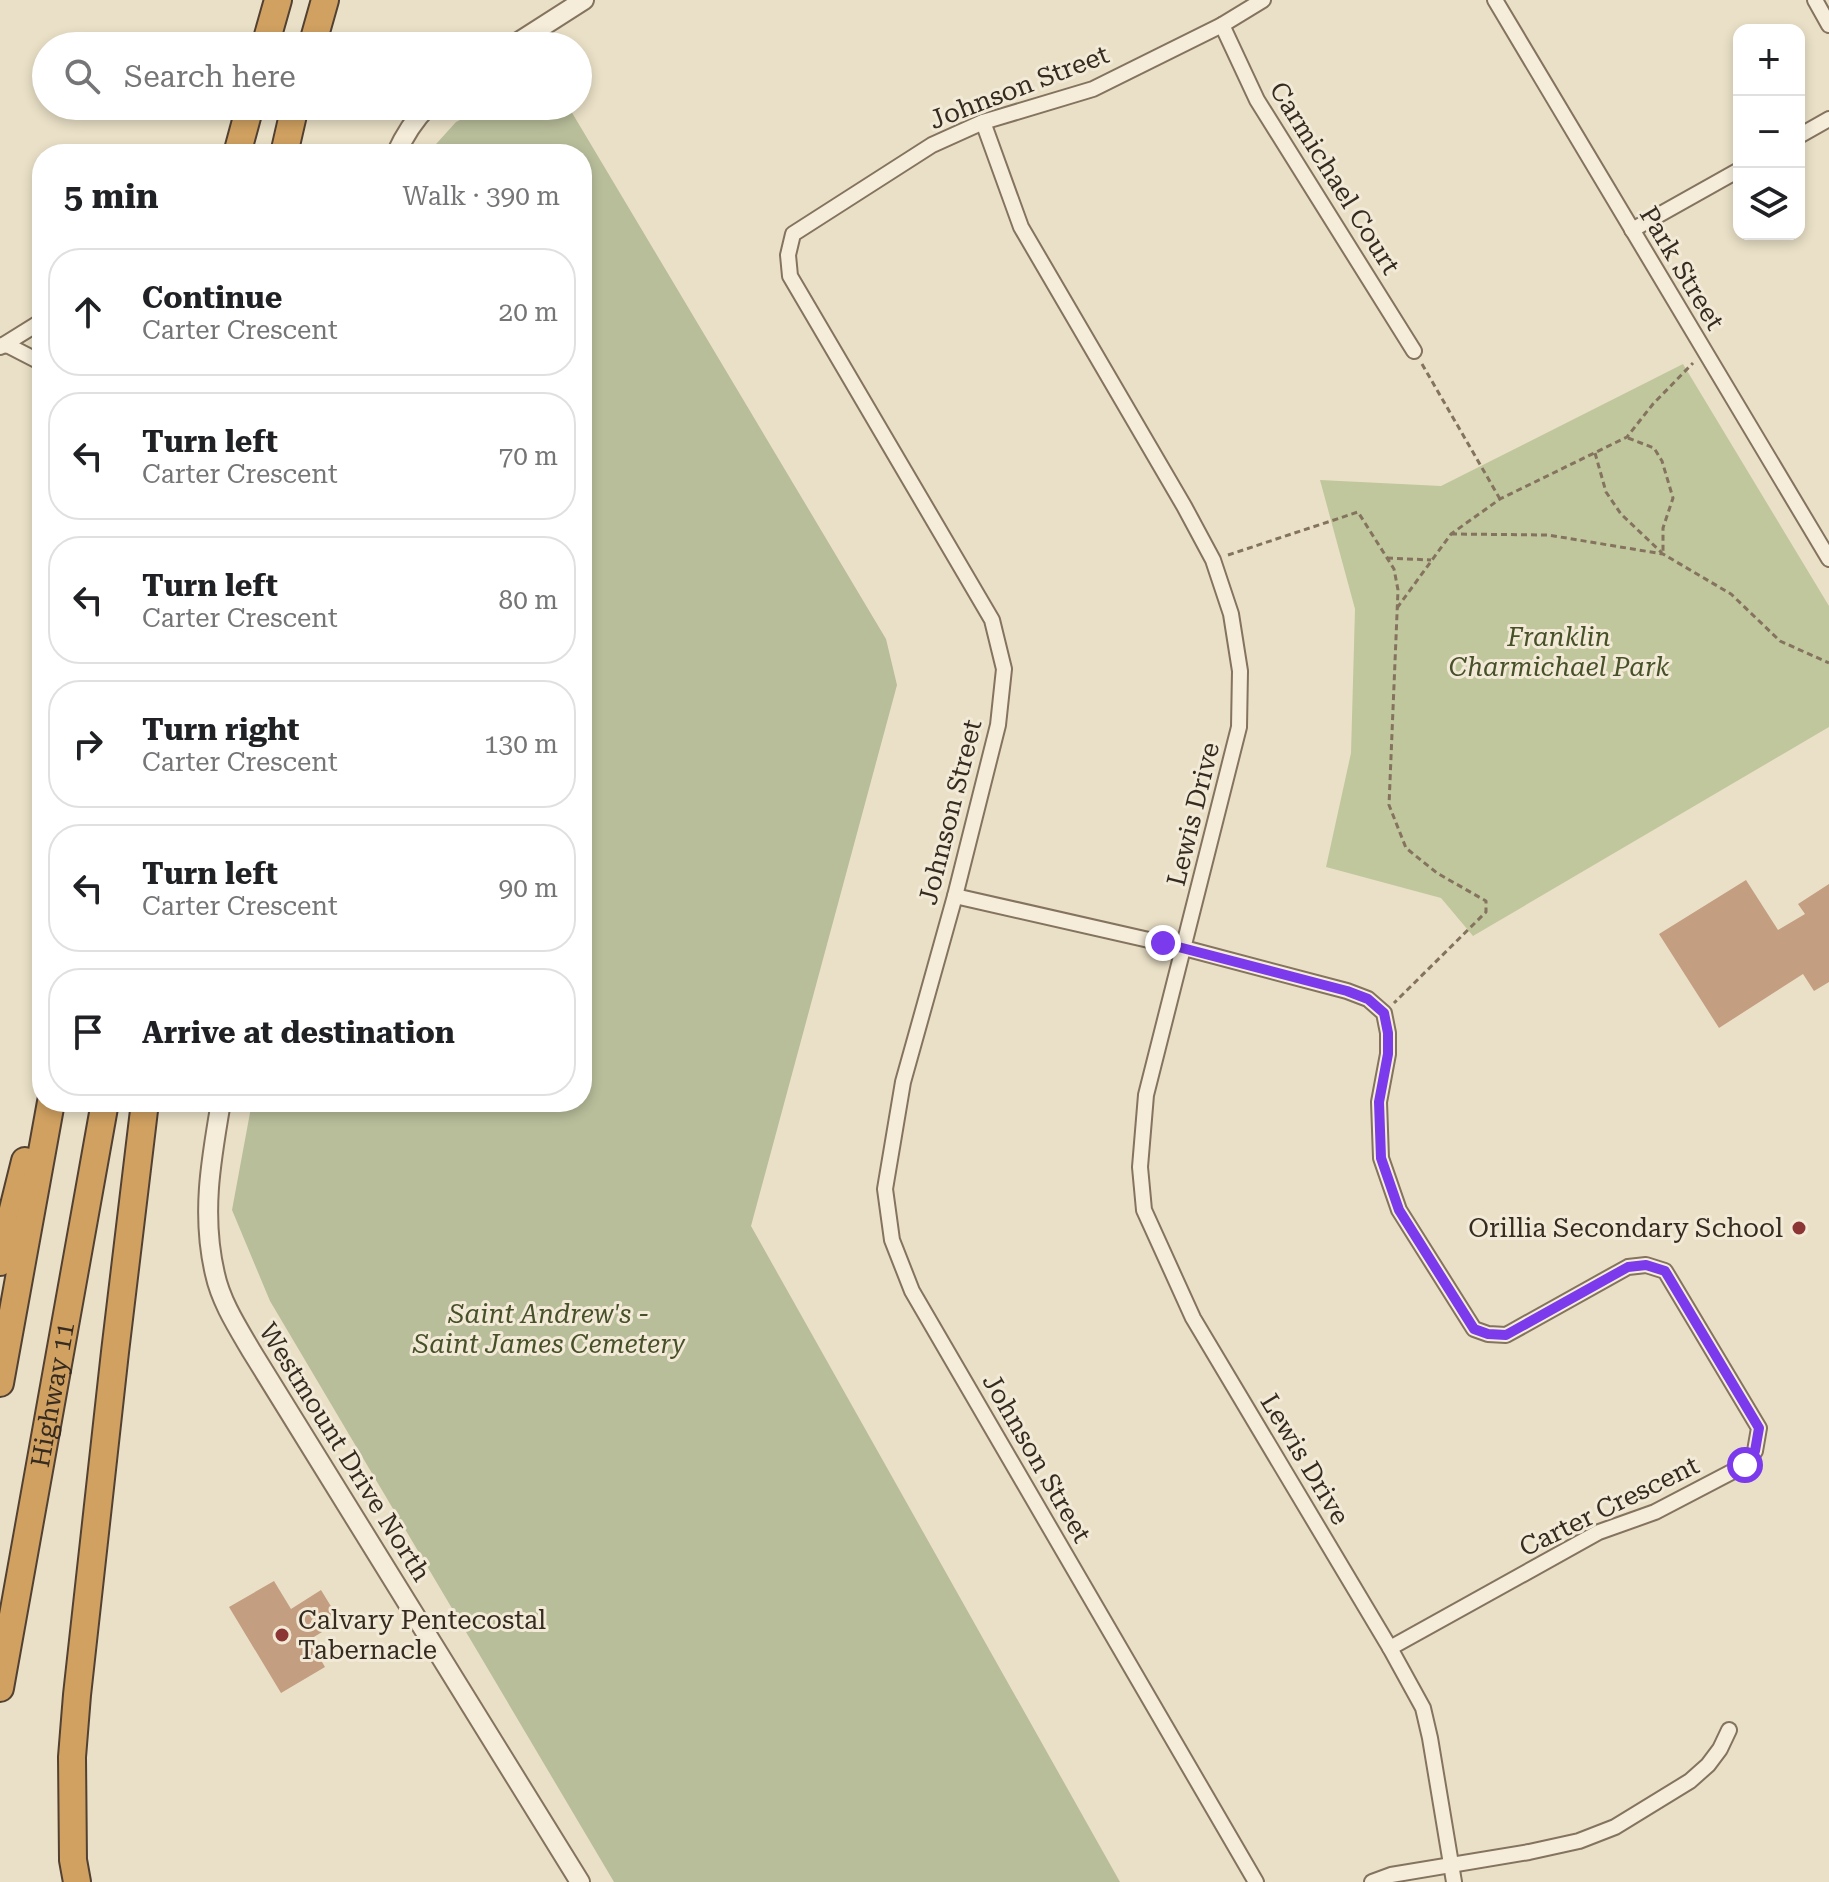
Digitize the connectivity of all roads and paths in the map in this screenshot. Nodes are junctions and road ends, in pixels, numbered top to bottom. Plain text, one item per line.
1 (278, 0) edge
2 (325, 0) edge
3 (582, 0) edge
4 (1263, 0) edge
5 (1495, 0) edge
6 (1815, 0) edge
7 (1222, 25) junction
8 (1829, 25) edge
9 (269, 32) edge
10 (316, 32) edge
11 (533, 32) edge
12 (1829, 119) edge
13 (246, 120) edge
14 (292, 120) edge
15 (416, 120) edge
16 (983, 122) junction
17 (1805, 133) edge
18 (240, 144) edge
19 (286, 144) edge
20 (402, 144) edge
21 (1733, 173) edge
22 (1632, 230) junction
23 (32, 327) edge
24 (2, 346) edge
25 (1414, 351) joint
26 (1705, 352) junction
27 (32, 358) edge
28 (1627, 437) junction
29 (1595, 453) junction
30 (1500, 499) junction
31 (1451, 534) junction
32 (1663, 554) junction
33 (1387, 558) junction
34 (1829, 559) edge
35 (1213, 560) junction
36 (1431, 560) junction
37 (1397, 608) junction
38 (1829, 663) edge
39 (955, 896) junction
40 (1184, 948) junction
41 (1384, 1013) junction
42 (46, 1112) edge
43 (48, 1112) edge
44 (103, 1112) edge
45 (144, 1112) edge
46 (219, 1112) edge
47 (0, 1262) edge
48 (0, 1383) edge
49 (1390, 1648) junction
50 (0, 1688) edge
51 (1729, 1730) dead end
52 (1451, 1864) junction
53 (77, 1882) edge
54 (580, 1882) edge
55 (1256, 1882) edge
56 (1372, 1882) edge
57 (1454, 1882) edge

1 - 9 highway
2 - 10 highway
3 - 11 street
4 - 7 street, Johnson Street
5 - 22 street, Park Street
6 - 8 street
7 - 16 street, Johnson Street
7 - 25 street, Carmichael Court
12 - 17 street
13 - 18 highway
14 - 19 highway
15 - 20 street
16 - 35 street, Lewis Drive
16 - 39 street, Johnson Street
21 - 22 street
22 - 26 street, Park Street
23 - 24 street
24 - 27 street
25 - 30 path
26 - 28 path
26 - 34 street, Park Street
28 - 29 path
28 - 32 path
29 - 30 path
29 - 32 path
30 - 31 path
31 - 32 path
31 - 36 path
32 - 38 path
33 - 35 path
33 - 36 path
33 - 37 path
35 - 40 street, Lewis Drive
36 - 37 path
37 - 41 path
39 - 40 street
39 - 55 street, Johnson Street
40 - 41 street
40 - 49 street, Lewis Drive
41 - 49 street, Carter Crescent
42 - 47 highway
43 - 48 highway, Highway 11
44 - 50 highway, Highway 11
45 - 53 highway
46 - 54 street, Westmount Drive North
49 - 52 street, Lewis Drive
51 - 52 street
52 - 56 street
52 - 57 street, Lewis Drive

